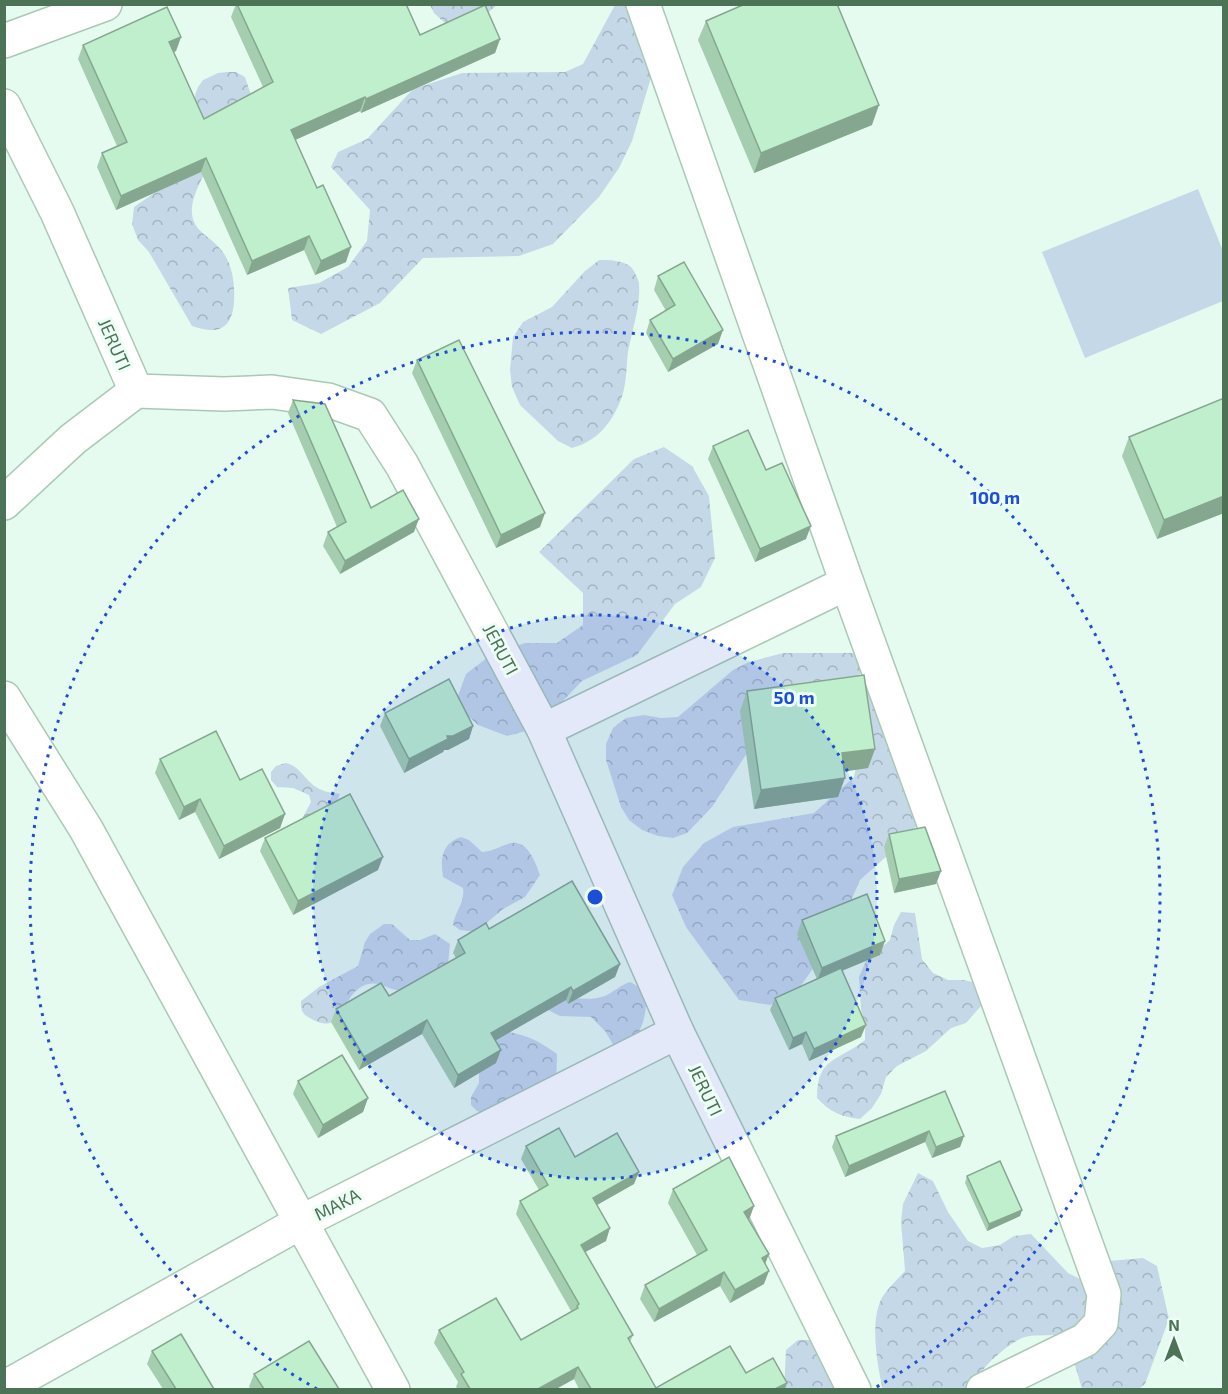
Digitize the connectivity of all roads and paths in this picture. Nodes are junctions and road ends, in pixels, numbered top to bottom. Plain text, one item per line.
1 (105, 4) edge
2 (643, 4) edge
3 (4, 41) edge
4 (4, 106) edge
5 (135, 391) junction
6 (4, 503) edge
7 (847, 583) junction
8 (4, 699) edge
9 (544, 730) junction
10 (677, 1032) junction
11 (301, 1222) junction
12 (4, 1388) edge
13 (393, 1389) edge
14 (854, 1389) edge
15 (983, 1389) edge

1 - 3 street
2 - 7 street
4 - 5 street, JERUTI
5 - 6 street
5 - 9 street, JERUTI
7 - 9 street
7 - 15 street
8 - 11 street
9 - 10 street, JERUTI
10 - 11 street, MAKA
10 - 14 street, JERUTI
11 - 12 street, MAKA
11 - 13 street

